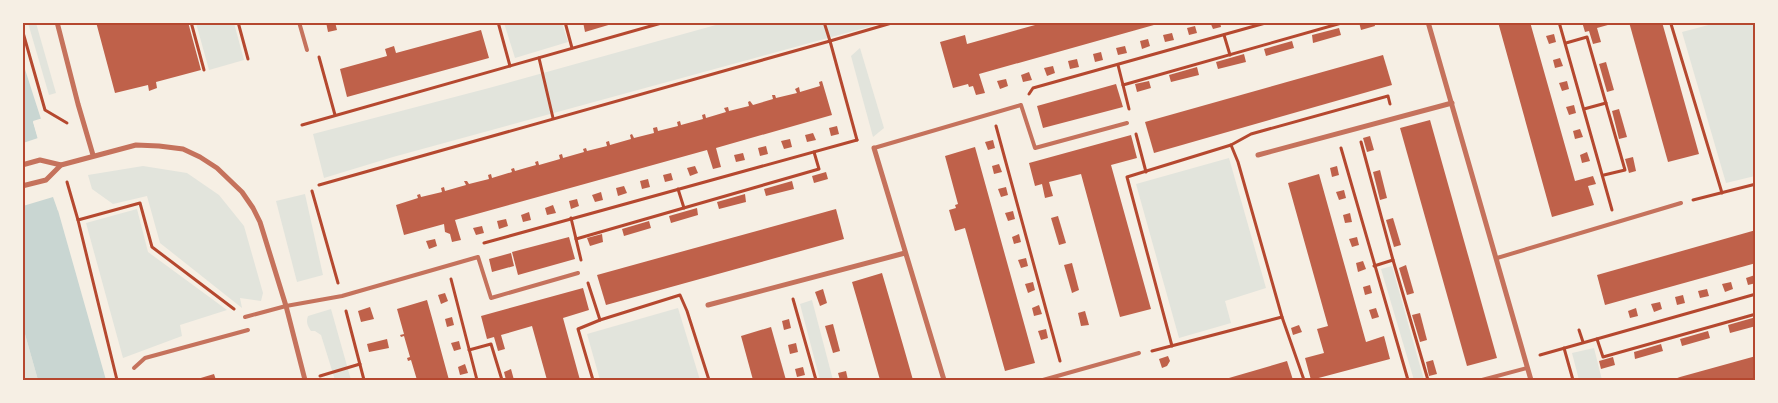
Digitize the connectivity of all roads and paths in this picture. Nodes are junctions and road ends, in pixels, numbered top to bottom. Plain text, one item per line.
1 (57, 22) edge
2 (191, 22) edge
3 (238, 22) edge
4 (299, 22) edge
5 (498, 22) edge
6 (565, 22) edge
7 (665, 22) edge
8 (824, 22) edge
9 (1269, 22) edge
10 (1345, 22) edge
11 (1428, 22) edge
12 (1560, 22) edge
13 (1675, 22) edge
14 (894, 23) edge
15 (22, 29) edge
16 (894, 29) dead end
17 (1224, 35) junction
18 (830, 41) junction
19 (1566, 43) junction
20 (572, 48) junction
21 (307, 50) joint
22 (1230, 55) junction
23 (539, 58) junction
24 (248, 59) dead end
25 (1118, 65) junction
26 (510, 66) junction
27 (204, 70) dead end
28 (1124, 85) junction
29 (1452, 103) junction
30 (1606, 103) junction
31 (1021, 105) junction
32 (1584, 110) junction
33 (993, 113) junction
34 (335, 115) junction
35 (553, 118) junction
36 (1394, 119) junction
37 (1130, 122) junction
38 (83, 123) junction
39 (302, 124) dead end
40 (1358, 129) junction
41 (1337, 135) junction
42 (857, 140) junction
43 (1231, 145) junction
44 (874, 148) junction
45 (814, 152) junction
46 (93, 156) junction
47 (1258, 156) dead end
48 (22, 165) edge
49 (61, 165) junction
50 (1146, 172) junction
51 (1604, 175) junction
52 (1756, 184) edge
53 (318, 185) dead end
54 (22, 186) edge
55 (678, 189) junction
56 (312, 191) dead end
57 (1722, 194) junction
58 (1681, 203) joint
59 (684, 208) junction
60 (571, 218) junction
61 (78, 220) junction
62 (1616, 223) junction
63 (576, 239) junction
64 (905, 253) junction
65 (478, 256) junction
66 (1497, 258) junction
67 (1393, 260) junction
68 (448, 266) junction
69 (1374, 266) junction
70 (585, 272) junction
71 (578, 273) joint
72 (788, 284) junction
73 (1756, 294) edge
74 (342, 296) junction
75 (708, 305) dead end
76 (286, 306) junction
77 (1756, 314) edge
78 (245, 317) joint
79 (1282, 317) junction
80 (600, 320) junction
81 (248, 330) dead end
82 (1579, 330) dead end
83 (1597, 339) junction
84 (1583, 342) junction
85 (1172, 346) junction
86 (1564, 348) junction
87 (469, 350) junction
88 (1140, 354) joint
89 (1525, 359) junction
90 (360, 364) junction
91 (134, 368) dead end
92 (1527, 368) junction
93 (1063, 374) junction
94 (116, 380) edge
95 (305, 380) edge
96 (364, 380) edge
97 (477, 380) edge
98 (502, 380) edge
99 (593, 380) edge
100 (708, 380) edge
101 (816, 380) edge
102 (944, 380) edge
103 (1043, 380) edge
104 (1304, 380) edge
105 (1384, 380) edge
106 (1388, 380) edge
107 (1408, 380) edge
108 (1428, 380) edge
109 (1482, 380) edge
110 (1531, 380) edge
111 (1572, 380) edge

1 - 38 street
2 - 27 path
3 - 24 path
4 - 21 lane
5 - 26 path
6 - 20 path
7 - 20 path
8 - 18 path
9 - 17 path
10 - 22 path
11 - 29 street
12 - 19 path
13 - 57 path
14 - 16 path
14 - 18 path
15 - 38 path
17 - 22 path
17 - 25 path
18 - 35 path
18 - 42 path
19 - 30 path
19 - 32 path
20 - 23 path
21 - 34 path
22 - 28 path
23 - 26 path
23 - 35 path
25 - 28 path
25 - 31 path
26 - 34 path
28 - 37 path
29 - 36 street
29 - 66 street
30 - 32 path
30 - 51 path
31 - 33 lane
31 - 37 lane
32 - 51 path
33 - 44 lane
33 - 93 path
34 - 39 path
35 - 53 path
36 - 40 street
36 - 43 path
37 - 50 path
38 - 46 street
40 - 41 street
40 - 67 path
41 - 47 street
41 - 69 path
42 - 44 path
42 - 45 path
43 - 50 path
43 - 79 path
44 - 64 street
45 - 55 path
45 - 59 path
46 - 49 street
46 - 76 street
48 - 49 street
49 - 54 street
49 - 61 path
50 - 85 path
51 - 62 path
52 - 57 path
55 - 59 path
55 - 60 path
56 - 74 path
57 - 58 path
58 - 62 lane
59 - 63 path
60 - 63 path
60 - 65 path
61 - 78 path
61 - 94 path
62 - 66 lane
63 - 70 path
64 - 72 street
64 - 102 street
65 - 68 lane
65 - 71 lane
66 - 89 street
67 - 69 path
67 - 108 path
68 - 74 lane
68 - 87 path
69 - 107 path
70 - 71 path
70 - 80 path
72 - 75 street
72 - 101 path
73 - 83 path
74 - 76 lane
74 - 90 path
76 - 78 lane
76 - 95 street
77 - 83 path
79 - 85 path
79 - 104 path
80 - 99 path
80 - 100 path
81 - 91 lane
82 - 84 path
83 - 84 path
84 - 86 path
85 - 88 path
86 - 89 path
86 - 111 path
87 - 97 path
87 - 98 path
88 - 93 lane
89 - 92 street
90 - 95 path
90 - 96 path
92 - 109 lane
92 - 110 street
93 - 103 lane
105 - 106 lane

